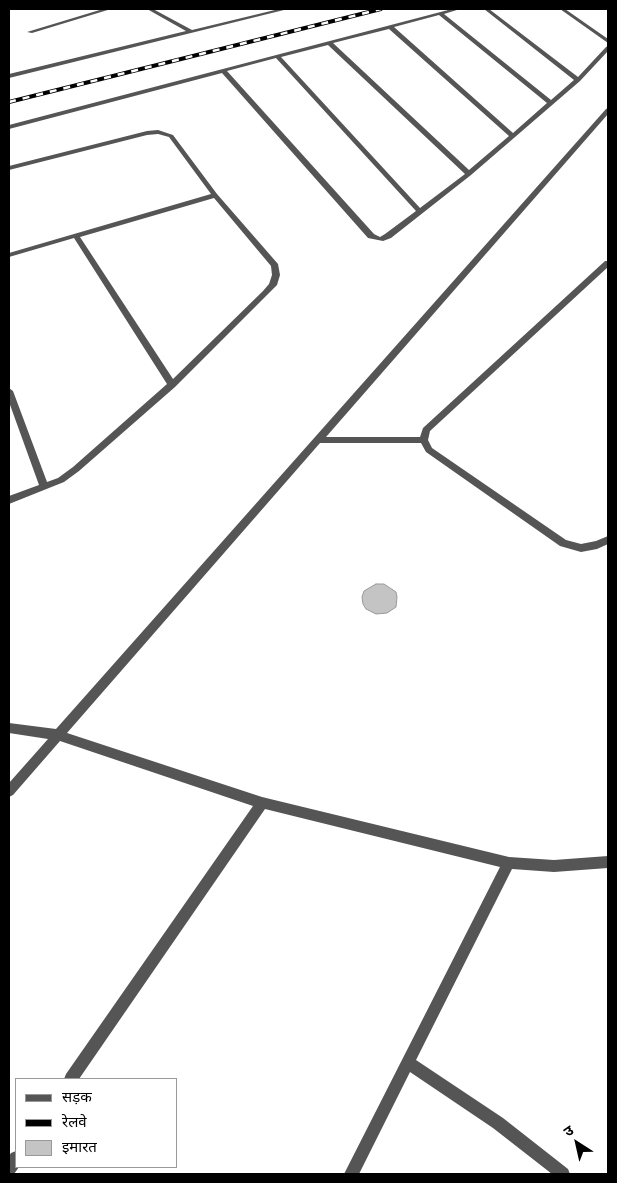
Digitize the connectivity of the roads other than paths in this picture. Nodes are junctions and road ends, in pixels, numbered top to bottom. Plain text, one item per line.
1 (108, 9) edge
2 (148, 9) edge
3 (285, 9) edge
4 (457, 9) edge
5 (486, 9) edge
6 (562, 9) edge
7 (440, 13) junction
8 (390, 26) junction
9 (30, 32) dead end
10 (190, 32) junction
11 (608, 41) edge
12 (329, 43) junction
13 (608, 48) edge
14 (278, 57) junction
15 (224, 71) junction
16 (9, 76) edge
17 (578, 80) junction
18 (551, 103) junction
19 (608, 110) edge
20 (9, 127) edge
21 (513, 136) junction
22 (9, 168) edge
23 (469, 174) junction
24 (215, 195) junction
25 (419, 211) junction
26 (77, 237) junction
27 (9, 255) edge
28 (608, 263) edge
29 (172, 385) junction
30 (9, 390) edge
31 (319, 440) junction
32 (424, 440) junction
33 (44, 487) junction
34 (9, 500) edge
35 (608, 540) edge
36 (9, 728) edge
37 (58, 735) junction
38 (9, 791) edge
39 (262, 803) junction
40 (509, 862) junction
41 (608, 862) edge
42 (407, 1062) junction
43 (72, 1078) edge
44 (351, 1174) edge
45 (563, 1174) edge

1 - 9 street
2 - 10 street
3 - 10 street
4 - 7 street
5 - 17 street
6 - 11 street
7 - 8 street
7 - 18 street
8 - 12 street
8 - 21 street
10 - 16 street
12 - 14 street
12 - 23 street
13 - 17 street
14 - 15 street
14 - 25 street
15 - 20 street
15 - 25 street
17 - 18 street
18 - 21 street
19 - 31 street
21 - 23 street
22 - 24 street
23 - 25 street
24 - 26 street
24 - 29 street
26 - 27 street
26 - 29 street
28 - 32 street
29 - 33 street
30 - 33 street
31 - 32 street
31 - 37 street
32 - 35 street
33 - 34 street
36 - 37 street
37 - 38 street
37 - 39 street
39 - 40 street
39 - 43 street
40 - 41 street
40 - 42 street
42 - 44 street
42 - 45 street

